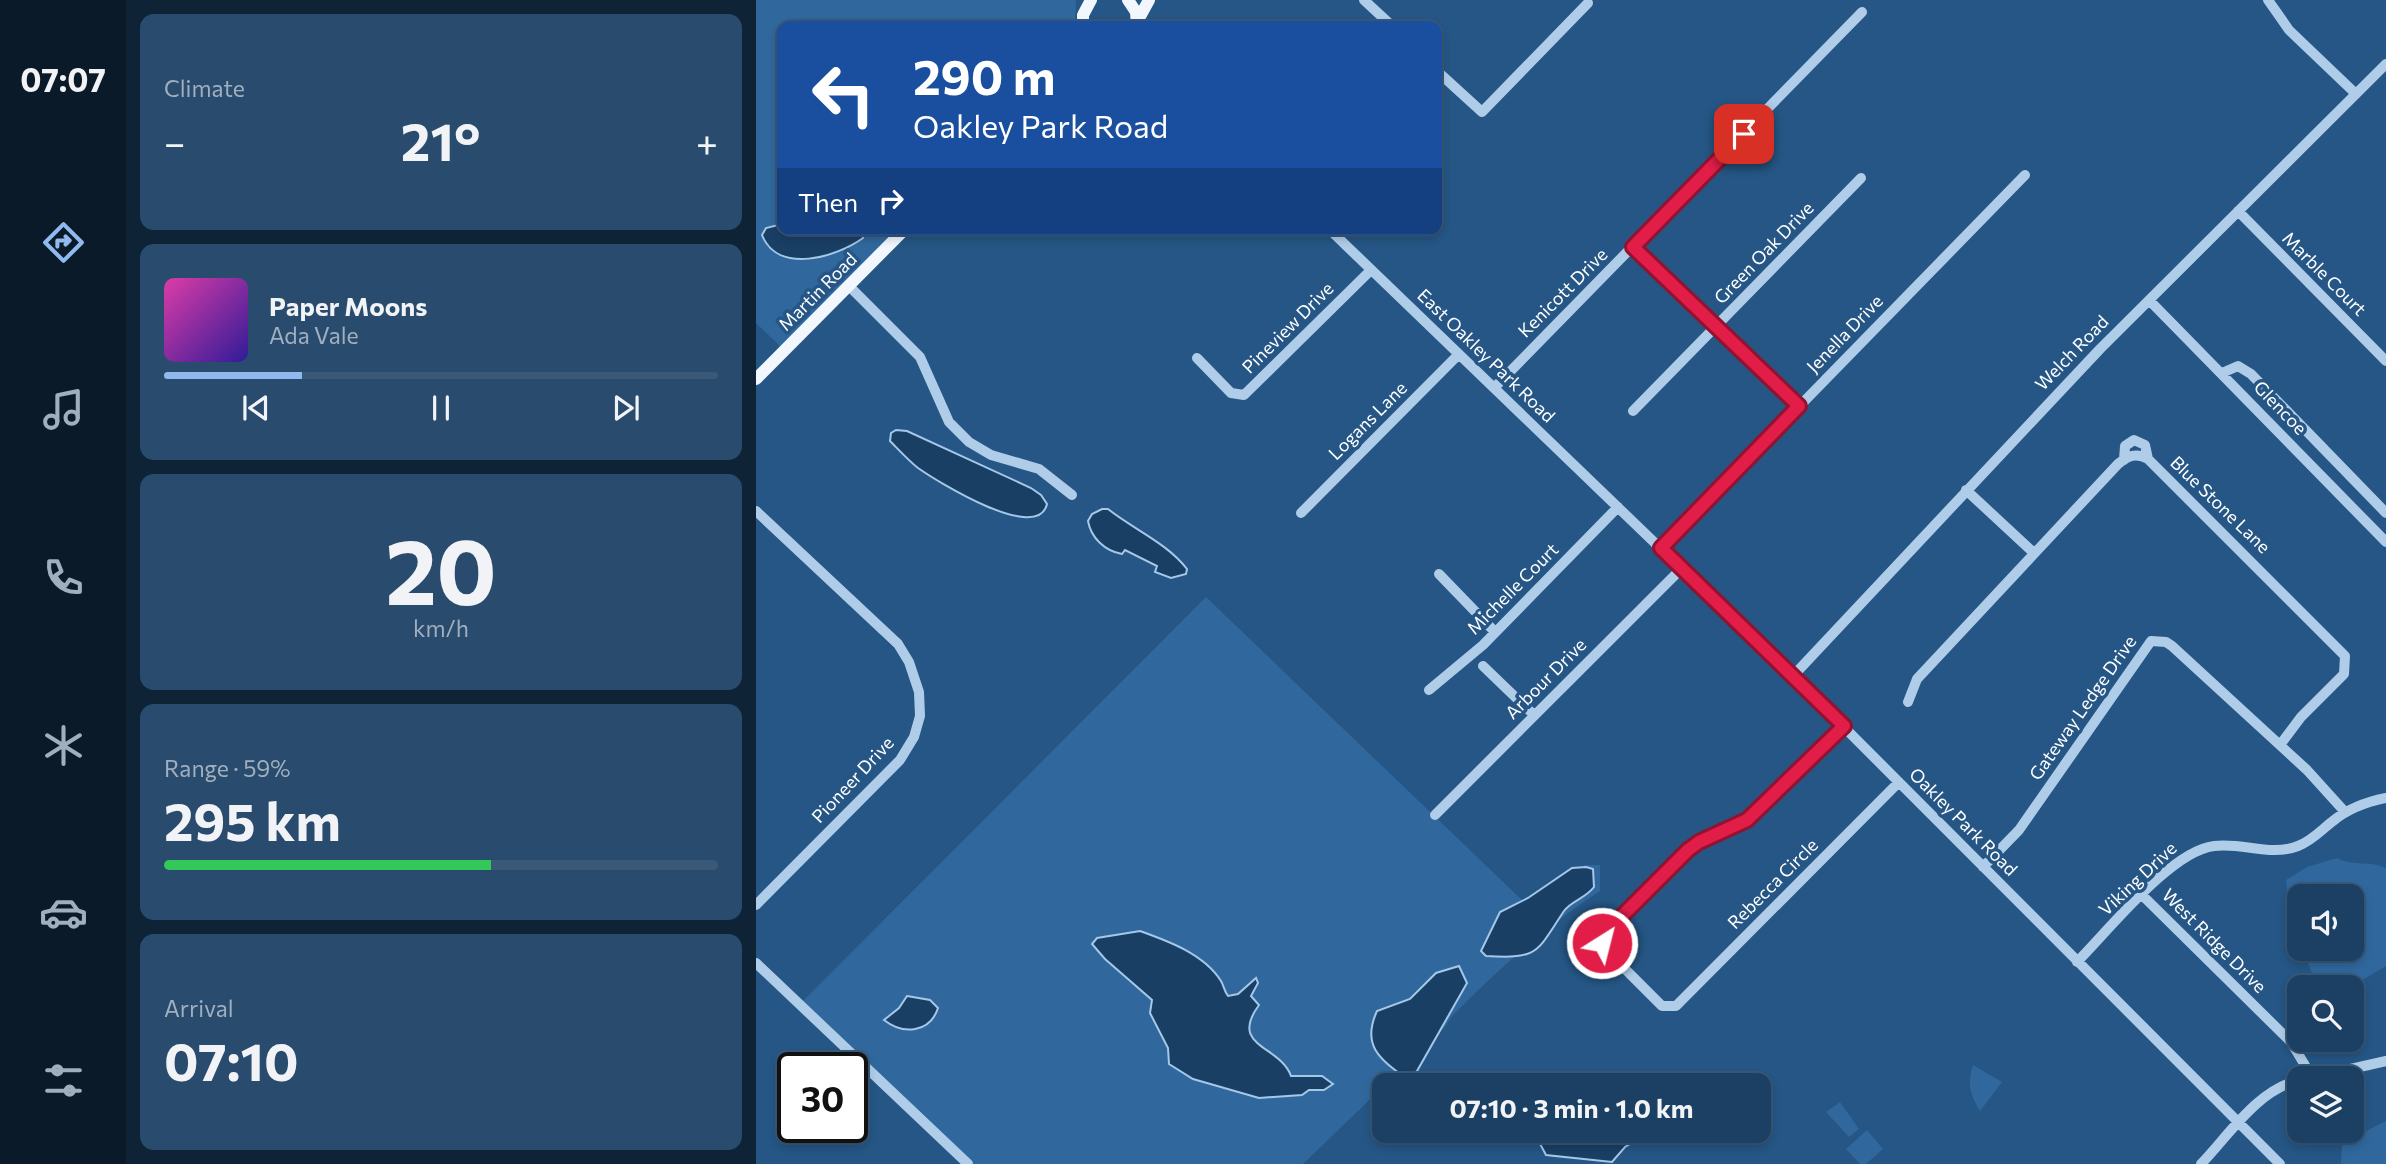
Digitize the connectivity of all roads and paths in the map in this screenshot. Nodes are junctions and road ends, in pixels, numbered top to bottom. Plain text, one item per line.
1 (1082, 0) edge
2 (1091, 0) edge
3 (1128, 0) edge
4 (1150, 0) edge
5 (1364, 0) edge
6 (2268, 0) edge
7 (1588, 3) dead end
8 (1862, 12) dead end
9 (1082, 21) edge
10 (1083, 21) edge
11 (1136, 21) edge
12 (1138, 21) edge
13 (1387, 21) edge
14 (2386, 64) edge
15 (1442, 76) edge
16 (2356, 94) junction
17 (2025, 175) dead end
18 (1861, 178) dead end
19 (2238, 211) junction
20 (899, 235) edge
21 (1335, 235) edge
22 (1633, 247) junction
23 (1371, 270) junction
24 (849, 286) junction
25 (2149, 300) junction
26 (1716, 326) junction
27 (1459, 354) junction
28 (1197, 358) dead end
29 (2386, 361) edge
30 (2222, 373) junction
31 (756, 379) edge
32 (1494, 388) junction
33 (1799, 406) junction
34 (1633, 411) dead end
35 (1966, 490) junction
36 (1072, 495) dead end
37 (1619, 507) junction
38 (756, 511) edge
39 (1301, 513) dead end
40 (2386, 513) edge
41 (2386, 542) edge
42 (1661, 548) junction
43 (2034, 553) junction
44 (1682, 568) junction
45 (1438, 575) dead end
46 (1495, 632) junction
47 (1483, 666) dead end
48 (1794, 676) junction
49 (1429, 690) dead end
50 (1908, 702) dead end
51 (1534, 715) junction
52 (1844, 726) junction
53 (2280, 745) junction
54 (1899, 782) junction
55 (2386, 798) edge
56 (2345, 812) junction
57 (1435, 815) dead end
58 (1983, 867) junction
59 (2143, 896) junction
60 (756, 905) edge
61 (2077, 962) junction
62 (756, 963) edge
63 (2386, 1061) edge
64 (2305, 1066) edge
65 (2364, 1066) edge
66 (2287, 1085) edge
67 (2239, 1124) junction
68 (968, 1164) edge
69 (2201, 1164) edge
70 (2280, 1164) edge

1 - 9 street
2 - 10 main road
3 - 11 main road
4 - 12 main road
5 - 13 street
6 - 16 street
7 - 15 street
8 - 22 street, Kenicott Drive
14 - 16 street, Welch Road
16 - 19 street, Welch Road
17 - 33 street, Jenella Drive
18 - 26 street, Green Oak Drive
19 - 25 street, Welch Road
19 - 29 street, Marble Court
20 - 24 main road, Martin Road
21 - 23 street, East Oakley Park Road
22 - 26 street
22 - 32 street, Kenicott Drive
23 - 27 street, East Oakley Park Road
23 - 28 street, Pineview Drive
24 - 31 main road, Martin Road
24 - 36 street
25 - 30 street, Glencoe
25 - 35 street, Welch Road
26 - 33 street
26 - 34 street, Green Oak Drive
27 - 32 street, East Oakley Park Road
27 - 39 street, Logans Lane
30 - 40 street
30 - 41 street, Glencoe
32 - 37 street, East Oakley Park Road
33 - 42 street, Jenella Drive
35 - 43 street
35 - 48 street, Welch Road
37 - 42 street, Oakley Park Road
37 - 46 street, Michelle Court
38 - 60 street, Pioneer Drive
42 - 44 street, Oakley Park Road
43 - 50 street, Blue Stone Lane
43 - 53 street, Blue Stone Lane
44 - 48 street, Oakley Park Road
44 - 51 street, Arbour Drive
45 - 46 street
46 - 49 street, Michelle Court
47 - 51 street
48 - 52 street, Oakley Park Road
51 - 57 street, Arbour Drive
52 - 54 street, Oakley Park Road
52 - 54 street, Rebecca Circle
53 - 56 street, Gateway Ledge Drive
53 - 58 street, Gateway Ledge Drive
54 - 58 street, Oakley Park Road
55 - 56 street, Viking Drive
56 - 59 street, Viking Drive
58 - 61 street, Oakley Park Road
59 - 61 street, Viking Drive
59 - 64 street, West Ridge Drive
61 - 67 street, Oakley Park Road
62 - 68 street
63 - 65 street
66 - 67 street
67 - 69 street
67 - 70 street, Oakley Park Road

